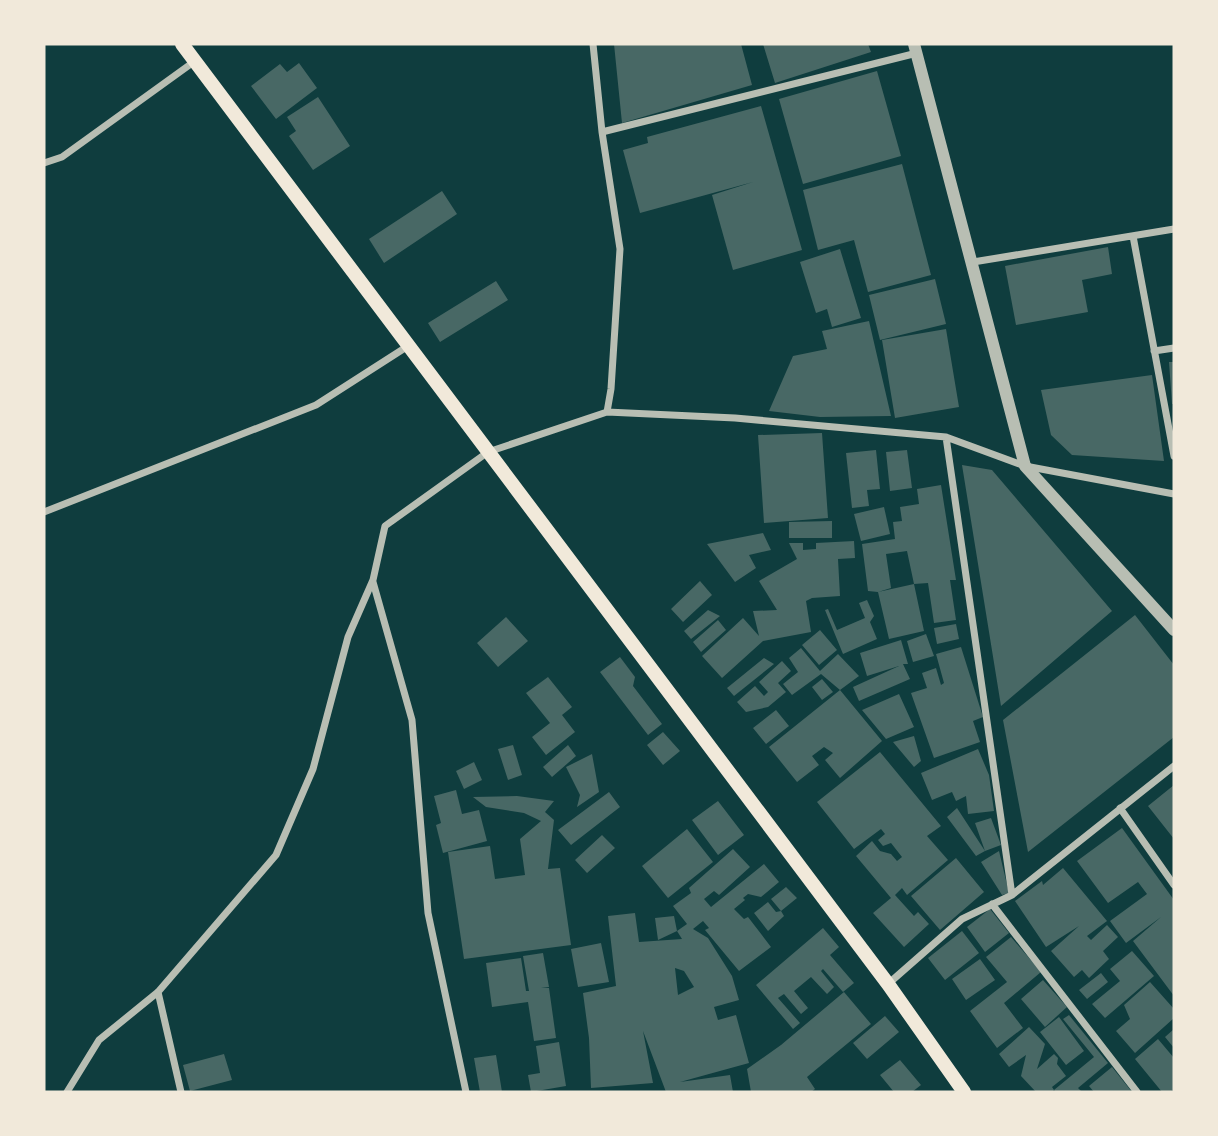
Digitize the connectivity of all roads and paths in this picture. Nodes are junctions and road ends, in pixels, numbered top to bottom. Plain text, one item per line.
1 (182, 44) edge
2 (593, 44) edge
3 (915, 48) edge
4 (195, 61) junction
5 (602, 132) junction
6 (44, 163) edge
7 (1174, 229) edge
8 (1133, 236) junction
9 (972, 262) junction
10 (409, 346) junction
11 (1174, 348) edge
12 (1154, 351) junction
13 (607, 412) junction
14 (946, 438) junction
15 (488, 452) junction
16 (1174, 456) edge
17 (1025, 466) junction
18 (1174, 494) edge
19 (44, 512) edge
20 (373, 580) junction
21 (1174, 630) edge
22 (1174, 766) edge
23 (1120, 807) junction
24 (1174, 885) edge
25 (1012, 895) junction
26 (992, 904) junction
27 (888, 984) junction
28 (158, 992) junction
29 (67, 1092) edge
30 (181, 1092) edge
31 (466, 1092) edge
32 (964, 1092) edge
33 (1137, 1092) edge

1 - 4 main road
2 - 5 street
3 - 5 street
3 - 9 street
4 - 6 street
4 - 10 main road
5 - 13 street
7 - 8 street
8 - 9 street
8 - 12 street
9 - 17 street
10 - 15 main road
10 - 19 street
11 - 12 street
12 - 16 street
13 - 14 street
13 - 15 street
14 - 17 street
14 - 25 street
15 - 20 street
15 - 27 main road
17 - 18 street
17 - 21 street
20 - 28 street
20 - 31 street
22 - 23 street
23 - 24 street
23 - 25 street
25 - 26 street
26 - 27 street
26 - 33 street
27 - 32 main road
28 - 29 street
28 - 30 street

